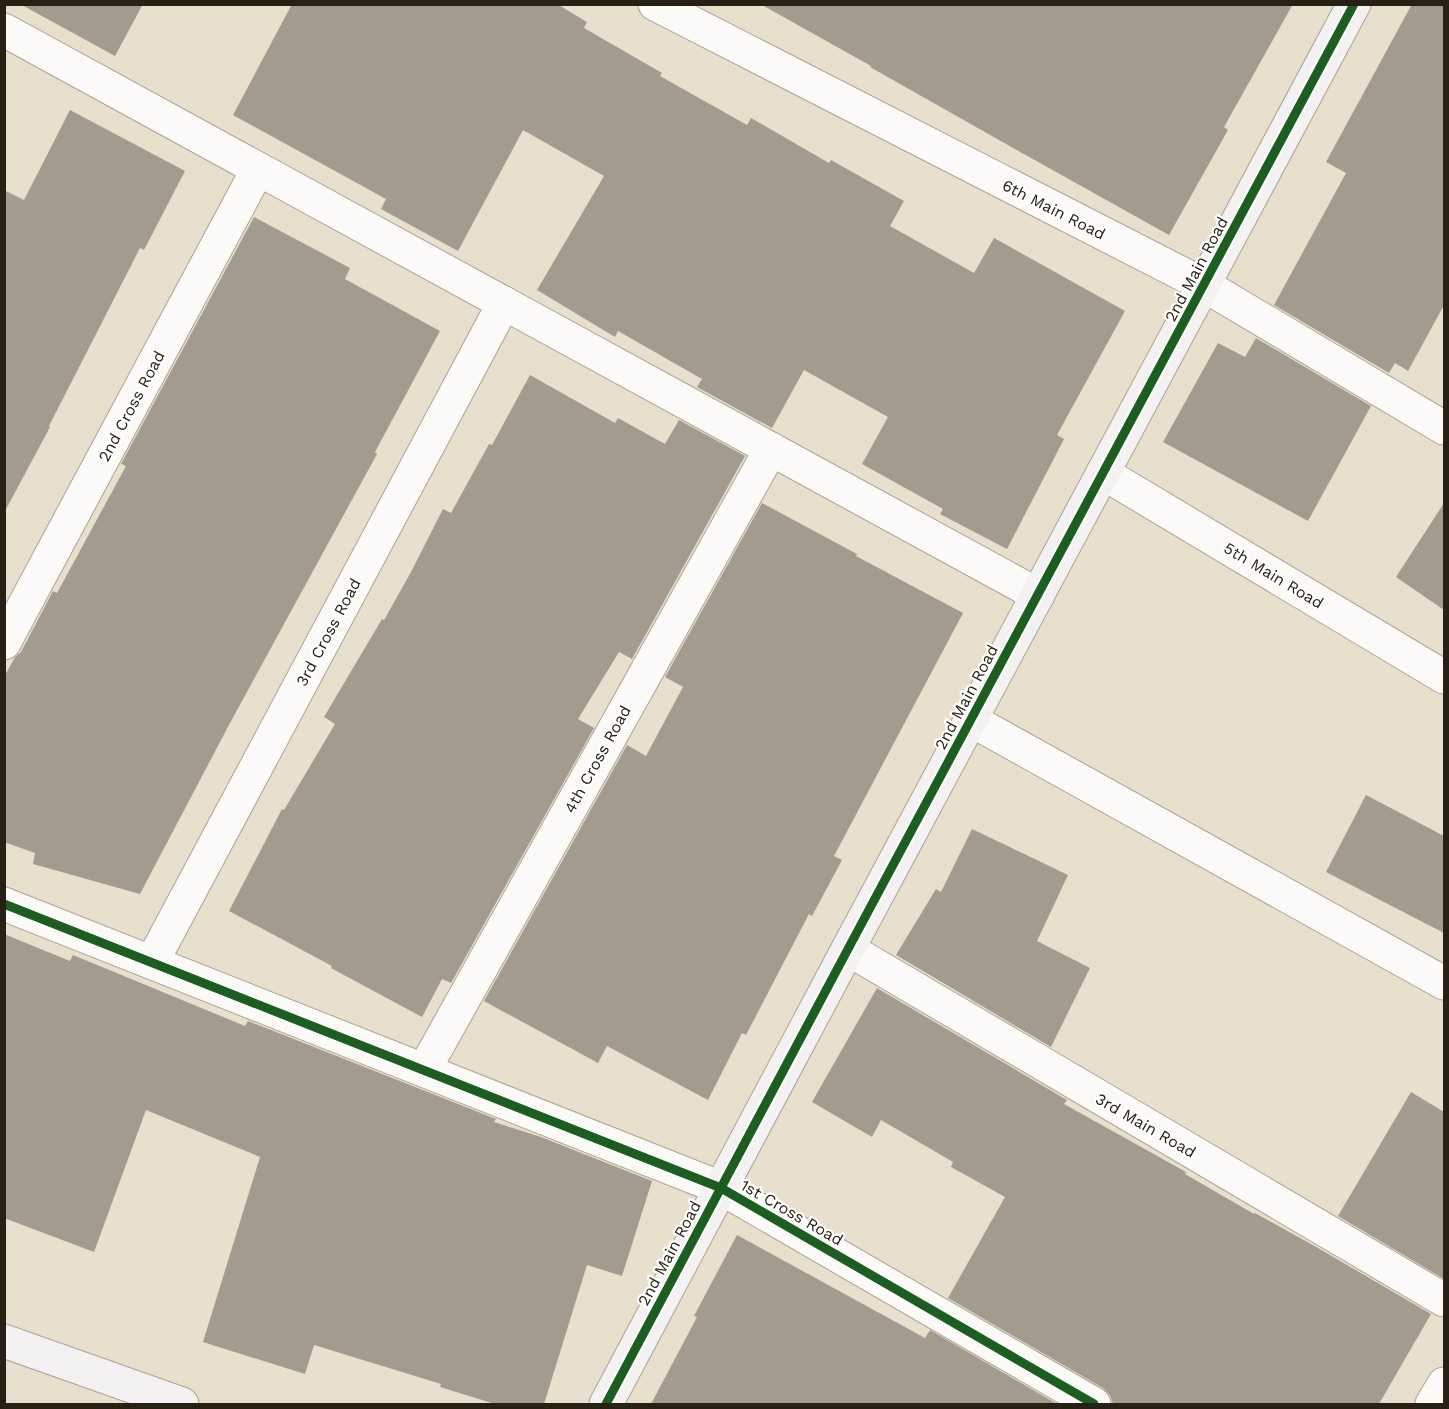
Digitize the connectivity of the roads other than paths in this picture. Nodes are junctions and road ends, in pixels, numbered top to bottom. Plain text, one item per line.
1 (1350, 6) edge
2 (670, 8) edge
3 (4, 30) edge
4 (258, 169) junction
5 (1204, 285) junction
6 (504, 303) junction
7 (1444, 428) edge
8 (771, 449) junction
9 (1103, 473) junction
10 (1038, 595) junction
11 (4, 643) edge
12 (1444, 677) edge
13 (971, 720) junction
14 (4, 904) edge
15 (848, 949) junction
16 (152, 962) junction
17 (1444, 983) edge
18 (424, 1070) junction
19 (721, 1188) junction
20 (1444, 1300) edge
21 (4, 1341) edge
22 (1444, 1384) edge
23 (182, 1404) edge
24 (606, 1404) edge
25 (1094, 1404) edge
26 (1432, 1404) edge

1 - 5 street, 2nd Main Road
2 - 5 street, 6th Main Road
3 - 4 street
4 - 6 street
4 - 11 street, 2nd Cross Road
5 - 7 street, 6th Main Road
5 - 9 street, 2nd Main Road
6 - 8 street
6 - 16 street, 3rd Cross Road
8 - 10 street
8 - 18 street, 4th Cross Road
9 - 10 street, 2nd Main Road
9 - 12 street, 5th Main Road
10 - 13 street, 2nd Main Road
13 - 15 street, 2nd Main Road
13 - 17 street
14 - 16 street, 1st Cross Road
15 - 19 street, 2nd Main Road
15 - 20 street, 3rd Main Road
16 - 18 street, 1st Cross Road
18 - 19 street, 1st Cross Road
19 - 24 street, 2nd Main Road
19 - 25 street, 1st Cross Road
21 - 23 street
22 - 26 street

